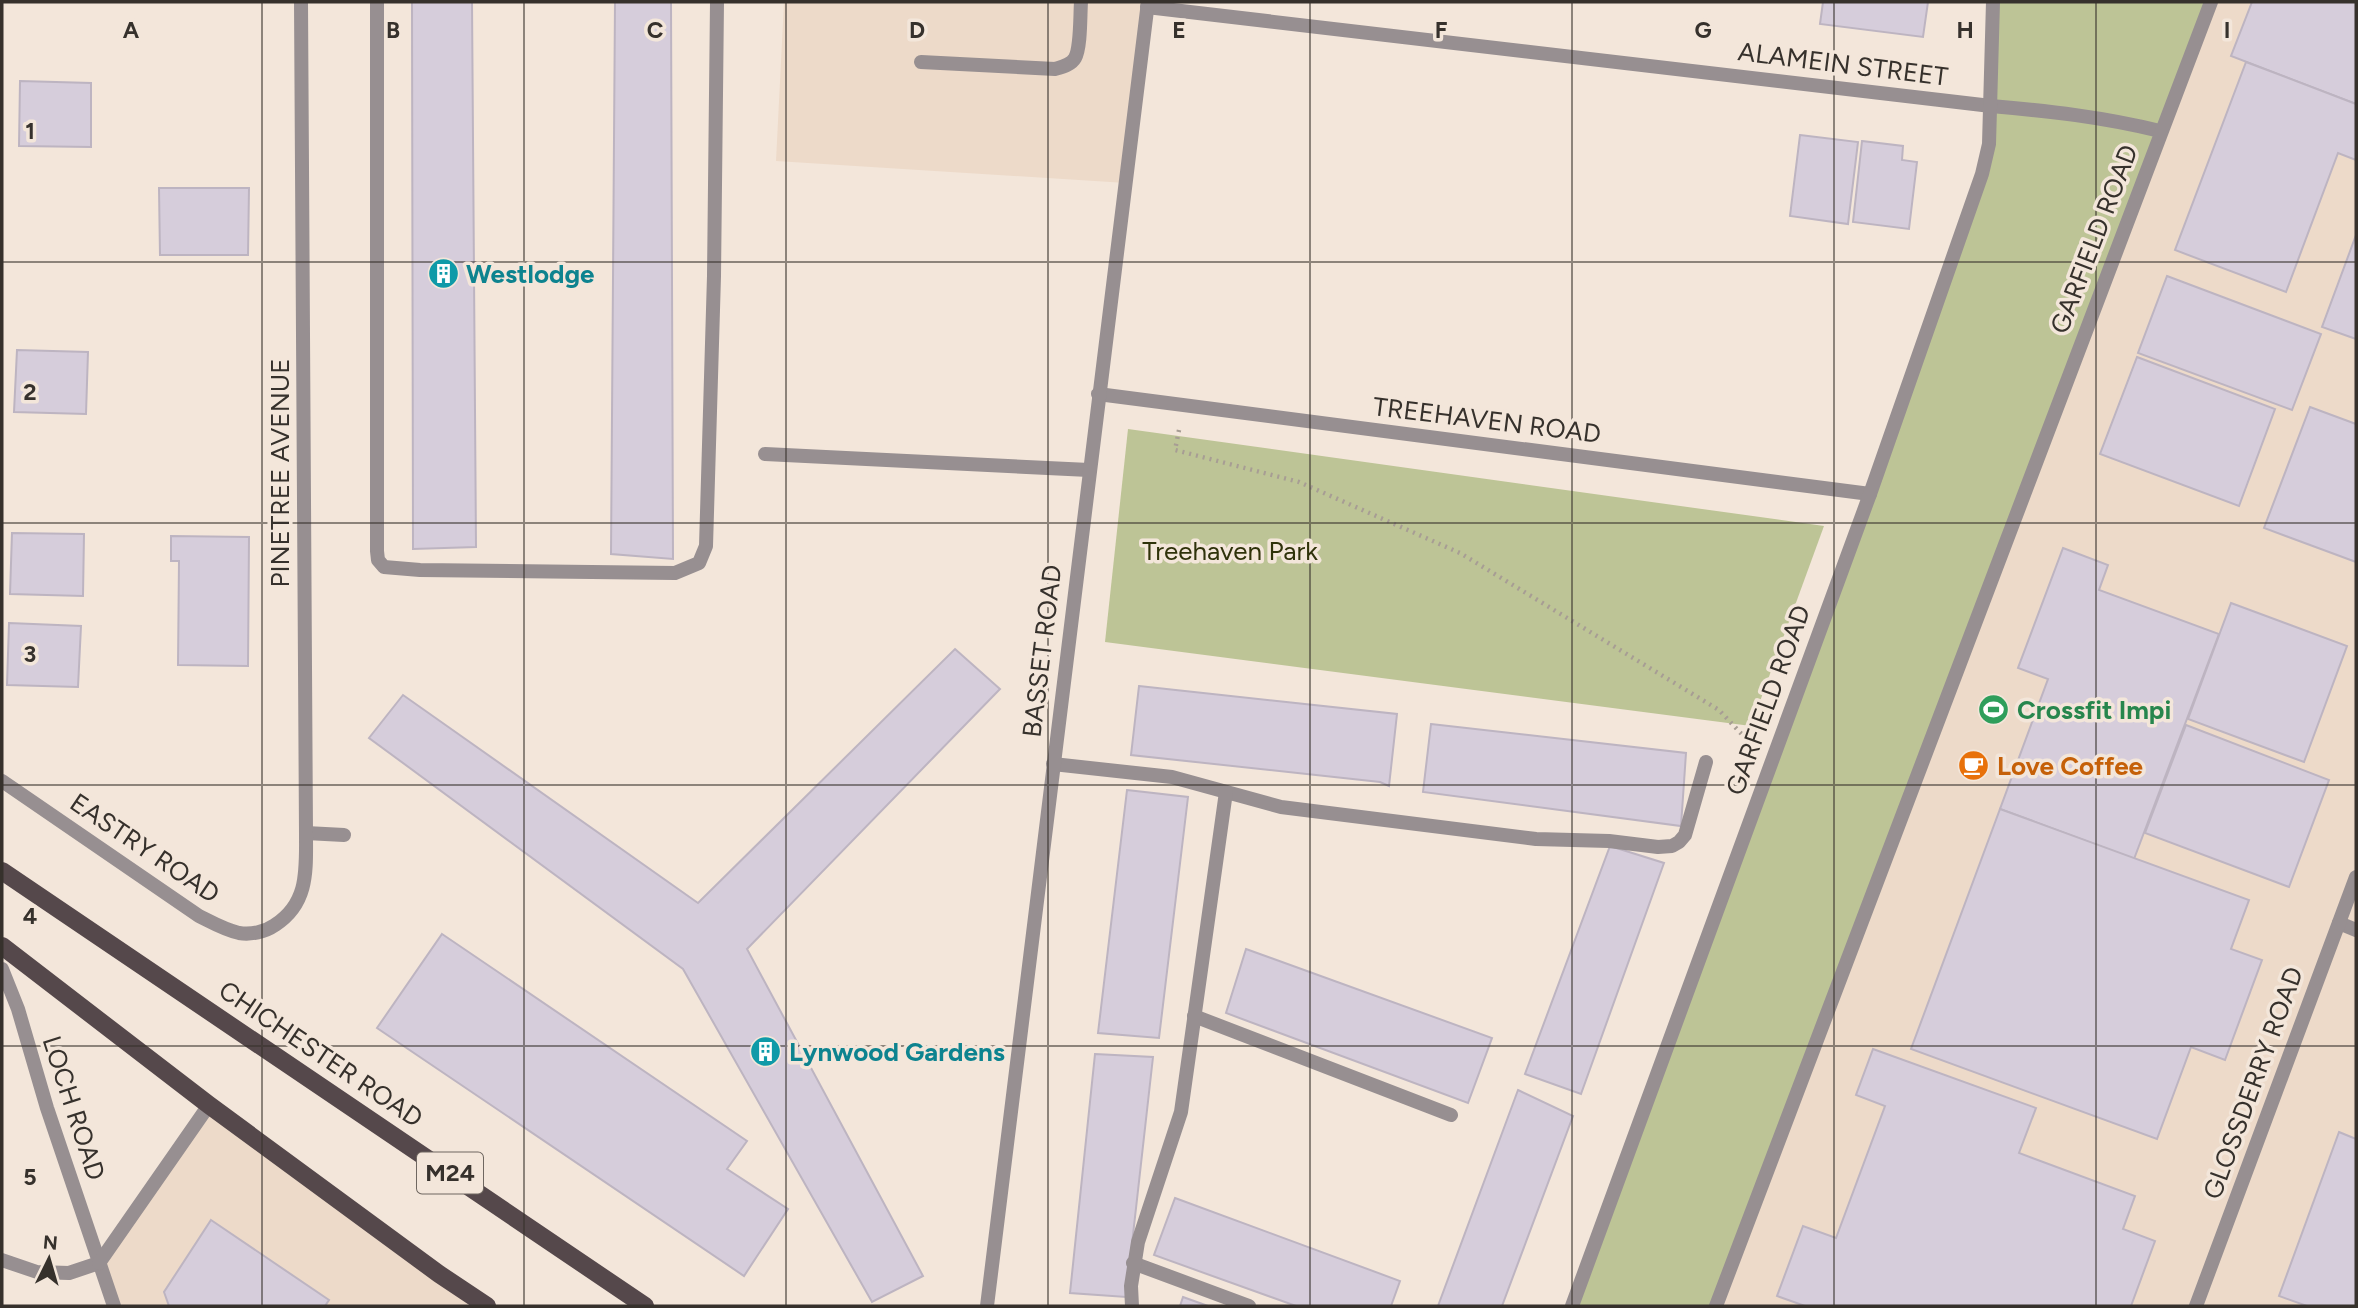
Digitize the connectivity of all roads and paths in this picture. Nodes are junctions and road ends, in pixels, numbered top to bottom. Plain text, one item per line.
1 (301, 2) edge
2 (377, 2) edge
3 (716, 2) edge
4 (1081, 2) edge
5 (1993, 2) edge
6 (2211, 2) edge
7 (1147, 5) edge
8 (920, 62) dead end
9 (1991, 106) junction
10 (2160, 131) junction
11 (1098, 394) junction
12 (1183, 405) junction
13 (765, 454) dead end
14 (1089, 470) junction
15 (1870, 494) junction
16 (1706, 762) dead end
17 (1053, 764) junction
18 (1770, 765) junction
19 (2, 781) edge
20 (1226, 792) junction
21 (306, 834) junction
22 (344, 835) dead end
23 (2, 871) edge
24 (2356, 877) edge
25 (2339, 923) junction
26 (269, 929) joint
27 (2356, 930) edge
28 (2, 946) edge
29 (2, 968) edge
30 (1194, 1016) junction
31 (209, 1105) junction
32 (1451, 1115) dead end
33 (2, 1261) edge
34 (99, 1263) junction
35 (1133, 1263) junction
36 (114, 1306) edge
37 (487, 1306) edge
38 (645, 1306) edge
39 (987, 1306) edge
40 (1132, 1306) edge
41 (1249, 1306) edge
42 (1572, 1306) edge
43 (1716, 1306) edge
44 (2196, 1306) edge

1 - 21 street, PINETREE AVENUE
2 - 3 street
4 - 8 street
5 - 9 street, GARFIELD ROAD
6 - 10 street, GARFIELD ROAD
7 - 9 street, ALAMEIN STREET
7 - 11 street, BASSET ROAD
9 - 10 street, GARFIELD ROAD
9 - 15 street, GARFIELD ROAD
10 - 43 street, GARFIELD ROAD
11 - 12 street, TREEHAVEN ROAD
11 - 14 street, BASSET ROAD
12 - 15 street, TREEHAVEN ROAD
12 - 18 path
13 - 14 street
14 - 17 street, BASSET ROAD
15 - 18 street, GARFIELD ROAD
16 - 20 street
17 - 20 street
17 - 39 street, BASSET ROAD
18 - 42 street, GARFIELD ROAD
19 - 26 street, EASTRY ROAD
20 - 30 street
21 - 22 street
21 - 26 street, PINETREE AVENUE
23 - 38 main road, CHICHESTER ROAD / M24
24 - 25 street, GLOSSDERRY ROAD
25 - 27 street
25 - 44 street, GLOSSDERRY ROAD
28 - 31 main road
29 - 34 street, LOCH ROAD
30 - 32 street
30 - 35 street
31 - 34 street
31 - 37 main road
33 - 34 street
34 - 36 street, LOCH ROAD
35 - 40 street
35 - 41 street

